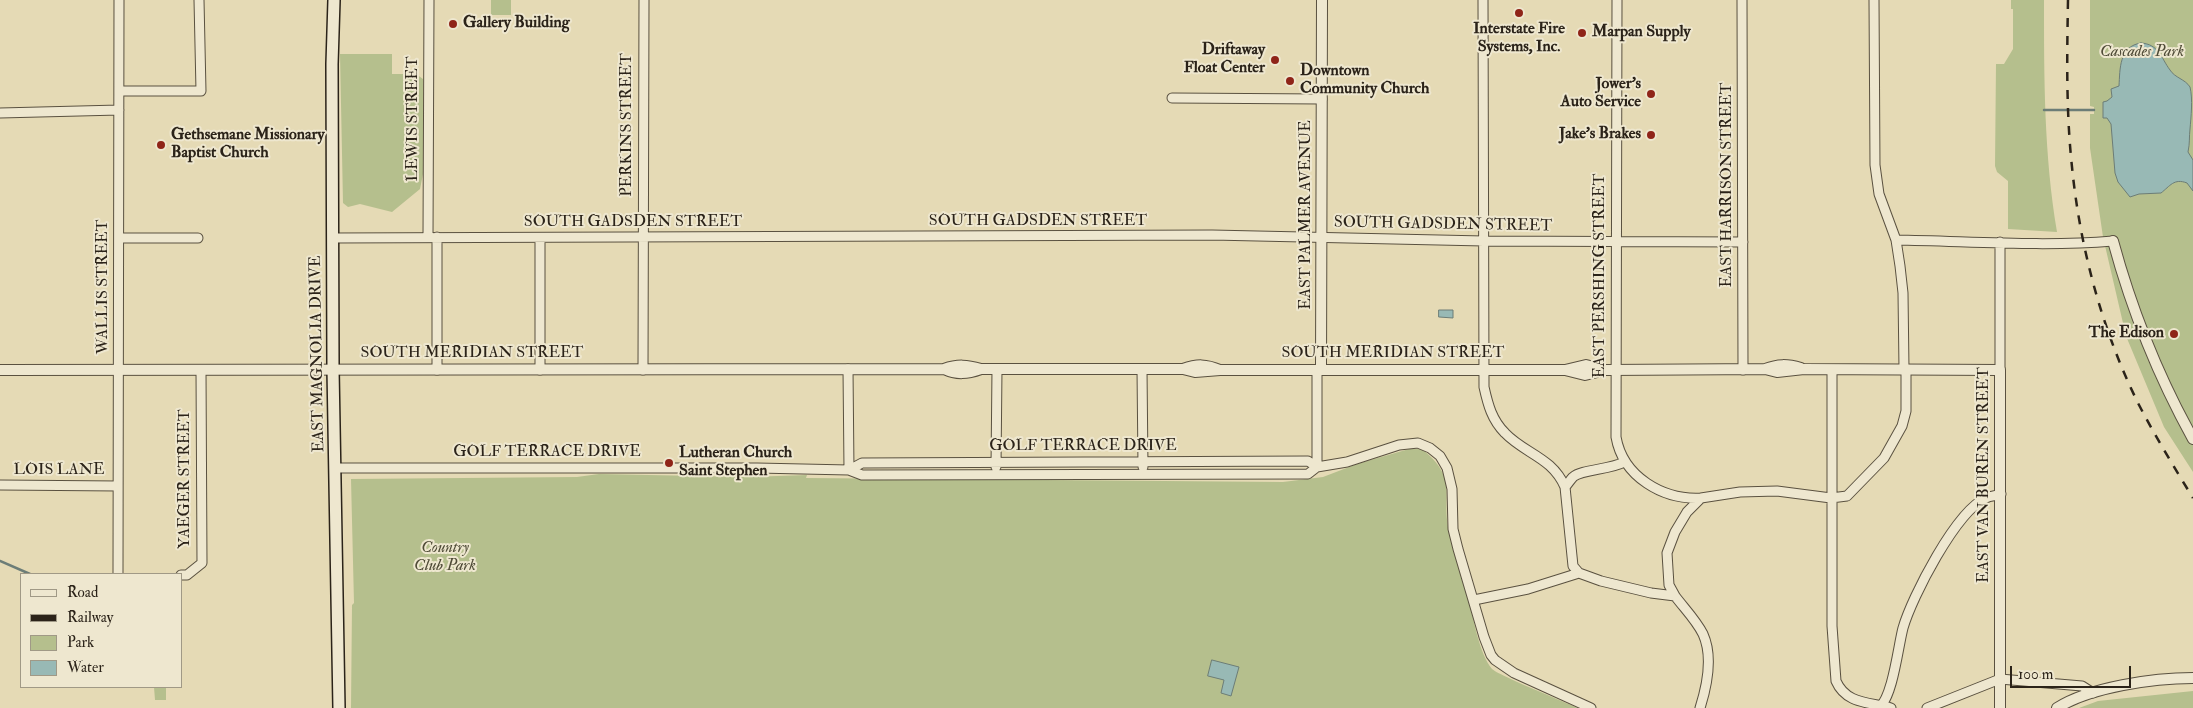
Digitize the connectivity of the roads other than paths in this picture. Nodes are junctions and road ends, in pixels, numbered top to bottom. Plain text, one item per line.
1 (119, 0) edge
2 (199, 0) edge
3 (334, 0) edge
4 (429, 0) edge
5 (644, 0) edge
6 (1322, 0) edge
7 (1483, 0) edge
8 (1617, 0) edge
9 (1742, 0) edge
10 (1874, 0) edge
11 (119, 91) junction
12 (1172, 98) dead end
13 (1322, 99) junction
14 (119, 110) junction
15 (0, 113) edge
16 (432, 237) junction
17 (119, 238) junction
18 (198, 238) dead end
19 (333, 238) junction
20 (540, 238) junction
21 (643, 238) junction
22 (1322, 238) junction
23 (1896, 240) junction
24 (1484, 241) junction
25 (2113, 241) joint
26 (1616, 242) junction
27 (1743, 242) junction
28 (2000, 242) junction
29 (333, 369) junction
30 (848, 369) junction
31 (997, 369) junction
32 (1142, 369) junction
33 (1484, 369) junction
34 (1905, 369) junction
35 (0, 370) edge
36 (201, 370) junction
37 (437, 370) junction
38 (540, 370) junction
39 (643, 370) junction
40 (1319, 370) junction
41 (1611, 370) junction
42 (1743, 370) junction
43 (1832, 370) junction
44 (2000, 370) junction
45 (119, 371) junction
46 (2193, 439) edge
47 (1142, 462) junction
48 (1624, 462) junction
49 (996, 463) junction
50 (1317, 467) junction
51 (336, 468) junction
52 (849, 470) junction
53 (1142, 474) junction
54 (996, 475) junction
55 (0, 485) edge
56 (118, 486) junction
57 (1566, 487) junction
58 (2001, 494) junction
59 (1702, 498) junction
60 (1831, 498) junction
61 (118, 573) edge
62 (182, 574) edge
63 (1579, 574) junction
64 (1675, 596) junction
65 (1474, 600) junction
66 (2193, 678) edge
67 (2000, 679) junction
68 (2093, 693) junction
69 (1884, 707) edge
70 (339, 708) edge
71 (1591, 708) edge
72 (1700, 708) edge
73 (1927, 708) edge
74 (2000, 708) edge
75 (2057, 708) edge

1 - 11 street, WALLIS STREET
2 - 11 street
3 - 19 main road, EAST MAGNOLIA DRIVE
4 - 16 street, LEWIS STREET
5 - 21 street, PERKINS STREET
6 - 13 street, EAST PALMER AVENUE
7 - 24 street
8 - 26 street, EAST PERSHING STREET
9 - 27 street, EAST HARRISON STREET
10 - 23 street
11 - 14 street, WALLIS STREET
12 - 13 street
13 - 22 street, EAST PALMER AVENUE
14 - 15 street
14 - 17 street, WALLIS STREET
16 - 19 street, SOUTH GADSDEN STREET
16 - 20 street, SOUTH GADSDEN STREET
16 - 37 street, LEWIS STREET
17 - 18 street
17 - 45 street, WALLIS STREET
19 - 29 main road, EAST MAGNOLIA DRIVE
20 - 21 street, SOUTH GADSDEN STREET
20 - 38 street
21 - 22 street, SOUTH GADSDEN STREET
21 - 39 street, PERKINS STREET
22 - 24 street, SOUTH GADSDEN STREET
22 - 40 street, EAST PALMER AVENUE
23 - 28 street
23 - 34 street
24 - 26 street, SOUTH GADSDEN STREET
24 - 33 street
25 - 28 street
25 - 46 street
26 - 27 street, SOUTH GADSDEN STREET
26 - 41 street, EAST PERSHING STREET
27 - 42 street, EAST HARRISON STREET
28 - 44 street, EAST VAN BUREN STREET
29 - 36 street, SOUTH MERIDIAN STREET
29 - 37 street, SOUTH MERIDIAN STREET
29 - 51 main road, EAST MAGNOLIA DRIVE
30 - 31 street, SOUTH MERIDIAN STREET
30 - 39 street, SOUTH MERIDIAN STREET
30 - 52 street
31 - 32 street, SOUTH MERIDIAN STREET
31 - 49 street
32 - 40 street, SOUTH MERIDIAN STREET
32 - 47 street
33 - 40 street, SOUTH MERIDIAN STREET
33 - 41 street, SOUTH MERIDIAN STREET
33 - 57 street
34 - 43 street, SOUTH MERIDIAN STREET
34 - 44 street, SOUTH MERIDIAN STREET
34 - 60 street
35 - 45 street, SOUTH MERIDIAN STREET
36 - 45 street, SOUTH MERIDIAN STREET
36 - 62 street, YAEGER STREET
37 - 38 street, SOUTH MERIDIAN STREET
38 - 39 street, SOUTH MERIDIAN STREET
40 - 50 street, EAST PALMER AVENUE
41 - 42 street, SOUTH MERIDIAN STREET
41 - 48 street, EAST PERSHING STREET
42 - 43 street, SOUTH MERIDIAN STREET
43 - 60 street
44 - 58 street, EAST VAN BUREN STREET
45 - 56 street, WALLIS STREET
47 - 49 street, GOLF TERRACE DRIVE
47 - 50 street, GOLF TERRACE DRIVE
47 - 53 street
48 - 57 street
48 - 59 street, EAST PERSHING STREET
49 - 52 street, GOLF TERRACE DRIVE
49 - 54 street
50 - 53 street, GOLF TERRACE DRIVE
50 - 65 street, GOLF TERRACE DRIVE
51 - 52 street, GOLF TERRACE DRIVE
51 - 70 main road, EAST MAGNOLIA DRIVE
52 - 54 street, GOLF TERRACE DRIVE
53 - 54 street, GOLF TERRACE DRIVE
55 - 56 street, LOIS LANE
56 - 61 street, WALLIS STREET
57 - 63 street
58 - 67 street, EAST VAN BUREN STREET
58 - 69 street
59 - 60 street, EAST PERSHING STREET
59 - 64 street
60 - 69 street
63 - 64 street
63 - 65 street
64 - 72 street
65 - 71 street, GOLF TERRACE DRIVE
66 - 68 street
67 - 68 street
67 - 73 street
67 - 74 street, EAST VAN BUREN STREET
68 - 75 street

